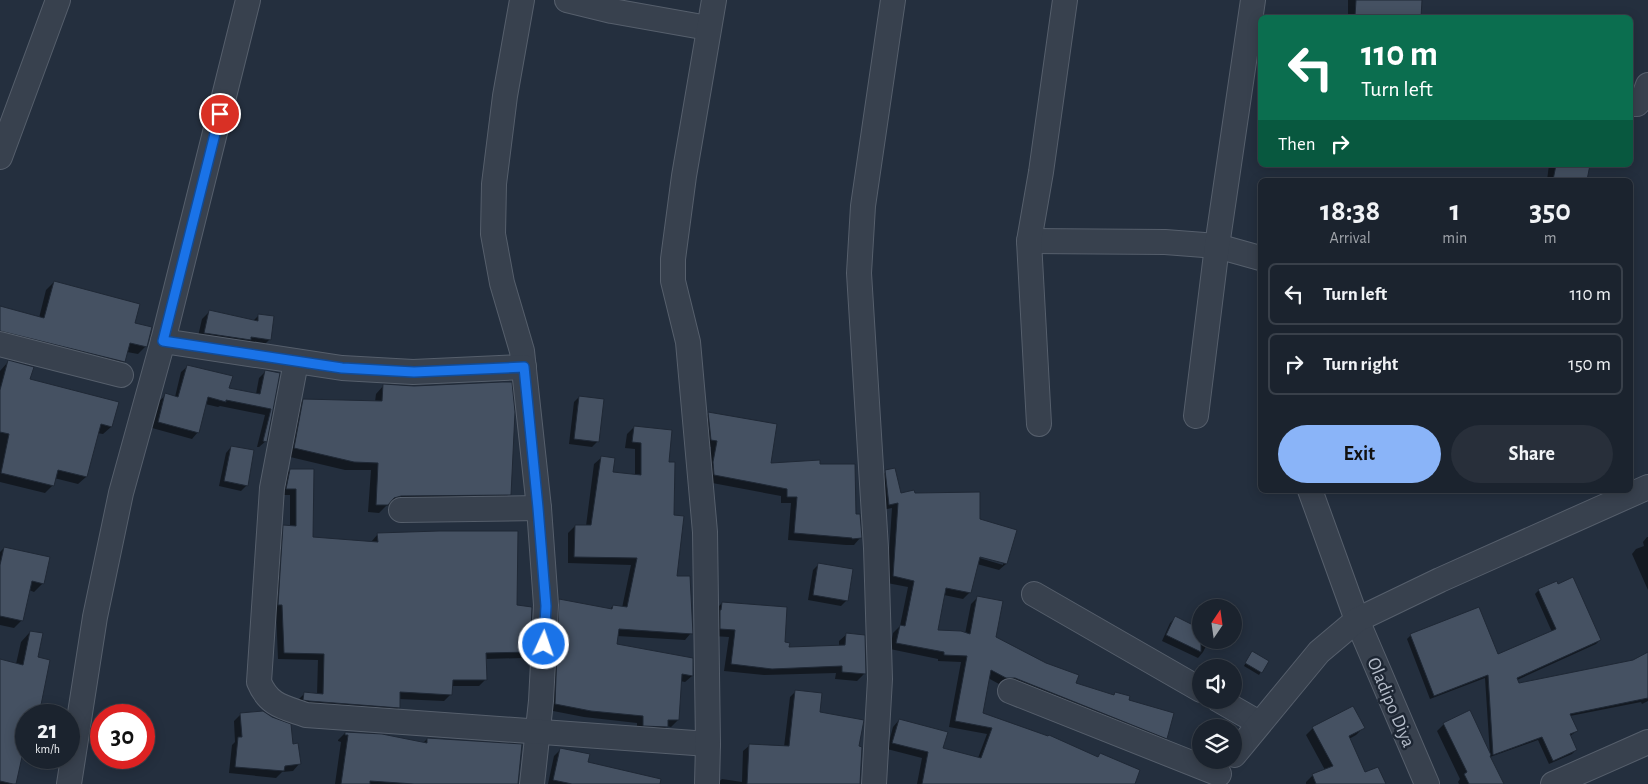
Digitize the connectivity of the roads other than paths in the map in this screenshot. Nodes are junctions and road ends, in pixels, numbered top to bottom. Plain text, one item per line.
1 (58, 0) edge
2 (248, 0) edge
3 (522, 0) edge
4 (568, 0) edge
5 (714, 0) edge
6 (893, 0) edge
7 (1065, 0) edge
8 (1253, 0) edge
9 (708, 28) junction
10 (1633, 79) edge
11 (1648, 79) edge
12 (1648, 85) edge
13 (1633, 104) edge
14 (0, 157) edge
15 (1029, 241) junction
16 (1217, 246) junction
17 (1258, 257) edge
18 (163, 341) junction
19 (0, 344) edge
20 (296, 362) junction
21 (524, 367) junction
22 (121, 375) dead end
23 (1196, 416) dead end
24 (1039, 424) dead end
25 (1648, 486) edge
26 (1311, 493) edge
27 (1633, 493) edge
28 (1633, 493) edge
29 (538, 508) junction
30 (400, 510) dead end
31 (1034, 594) dead end
32 (1357, 620) junction
33 (1192, 685) edge
34 (1010, 691) dead end
35 (1234, 709) edge
36 (1259, 723) junction
37 (537, 731) junction
38 (1648, 742) edge
39 (708, 744) junction
40 (1242, 745) edge
41 (1221, 773) edge
42 (69, 784) edge
43 (532, 784) edge
44 (707, 784) edge
45 (874, 784) edge
46 (1427, 784) edge
47 (1553, 784) edge

1 - 14 street
2 - 18 street
3 - 21 street
4 - 9 street
5 - 9 street
6 - 45 street
7 - 15 street
8 - 16 street
9 - 39 street
10 - 11 street
12 - 13 street
15 - 16 street
15 - 24 street
16 - 17 street
16 - 23 street
18 - 20 street
18 - 42 street
19 - 22 street
20 - 21 street
20 - 37 street
21 - 29 street
25 - 27 street
26 - 32 street, Oladipo Diya
28 - 32 street
29 - 30 street
29 - 37 street
31 - 33 street
32 - 36 street
32 - 46 street, Oladipo Diya
34 - 41 street
35 - 36 street
36 - 40 street
37 - 39 street
37 - 43 street
38 - 47 street
39 - 44 street

